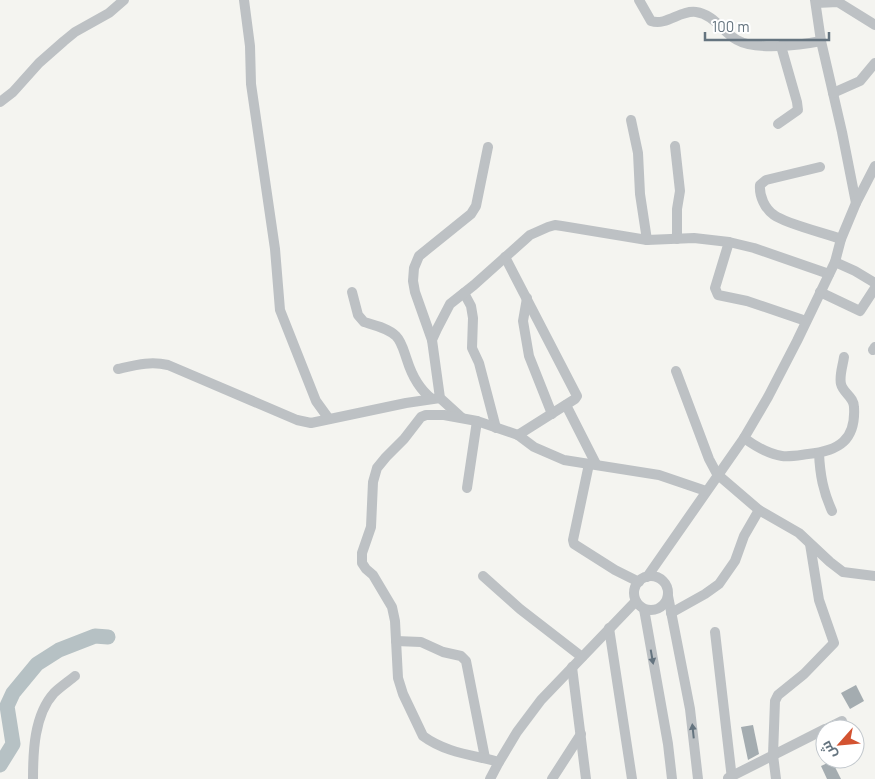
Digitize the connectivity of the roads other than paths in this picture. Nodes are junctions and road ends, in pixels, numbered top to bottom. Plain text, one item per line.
1 (124, 0) edge
2 (244, 0) edge
3 (639, 0) edge
4 (816, 1) edge
5 (875, 25) edge
6 (821, 41) junction
7 (781, 46) junction
8 (875, 63) edge
9 (833, 93) junction
10 (0, 102) edge
11 (631, 120) dead end
12 (778, 124) dead end
13 (675, 146) dead end
14 (488, 147) dead end
15 (875, 166) edge
16 (820, 167) dead end
17 (856, 203) junction
18 (841, 239) junction
19 (647, 240) junction
20 (677, 240) junction
21 (729, 242) junction
22 (505, 257) junction
23 (835, 262) junction
24 (829, 274) junction
25 (875, 283) edge
26 (875, 288) edge
27 (352, 292) dead end
28 (820, 292) junction
29 (464, 294) junction
30 (527, 298) junction
31 (806, 321) junction
32 (432, 340) junction
33 (844, 357) dead end
34 (118, 369) dead end
35 (676, 371) dead end
36 (436, 398) junction
37 (566, 405) junction
38 (552, 414) junction
39 (462, 418) junction
40 (330, 419) junction
41 (477, 421) junction
42 (496, 428) junction
43 (518, 436) junction
44 (744, 438) junction
45 (819, 453) junction
46 (593, 464) junction
47 (718, 474) junction
48 (468, 488) dead end
49 (706, 492) junction
50 (759, 510) junction
51 (832, 511) dead end
52 (810, 544) junction
53 (483, 576) dead end
54 (875, 576) edge
55 (643, 579) junction
56 (668, 596) junction
57 (636, 601) junction
58 (644, 609) junction
59 (671, 613) junction
60 (610, 628) junction
61 (715, 632) dead end
62 (396, 641) junction
63 (582, 657) junction
64 (572, 667) junction
65 (75, 676) dead end
66 (580, 734) junction
67 (815, 734) edge
68 (773, 755) junction
69 (485, 758) junction
70 (499, 762) junction
71 (730, 778) edge
72 (33, 779) edge
73 (490, 779) edge
74 (552, 779) edge
75 (586, 779) edge
76 (632, 779) edge
77 (672, 779) edge
78 (698, 779) edge
79 (776, 779) edge

1 - 10 street
2 - 40 street
3 - 7 street
4 - 5 street
4 - 6 street
6 - 7 street
6 - 9 street
7 - 12 street
8 - 9 street
9 - 17 street
11 - 19 street
13 - 20 street
14 - 32 street
15 - 17 street
16 - 18 street
17 - 18 street
18 - 23 street
19 - 20 street
19 - 22 street
20 - 21 street
21 - 24 street
21 - 31 street
22 - 29 street
22 - 30 street
23 - 24 street
23 - 25 street
24 - 28 street
26 - 28 street
27 - 36 street
28 - 31 street
29 - 32 street
29 - 42 street
30 - 37 street
30 - 38 street
31 - 44 street
32 - 36 street
33 - 45 street
34 - 40 street
35 - 47 street
36 - 39 street
36 - 40 street
37 - 38 street
37 - 46 street
38 - 43 street
39 - 41 street
39 - 62 street
41 - 42 street
41 - 48 street
42 - 43 street
43 - 46 street
44 - 45 street
44 - 47 street
45 - 51 street
46 - 49 street
46 - 55 street
47 - 49 street
47 - 50 street
49 - 55 street
50 - 52 street
50 - 59 street
52 - 54 street
52 - 68 street
53 - 63 street
55 - 56 street
55 - 57 street
56 - 58 street
56 - 59 street
57 - 58 street
57 - 60 street
58 -> 77 street
78 -> 59 street
60 - 63 street
60 - 76 street
61 - 71 street
62 - 69 street
62 - 69 street
63 - 64 street
64 - 66 street
64 - 70 street
65 - 72 street
66 - 74 street
66 - 75 street
67 - 68 street
68 - 71 street
68 - 79 street
69 - 70 street
70 - 73 street

